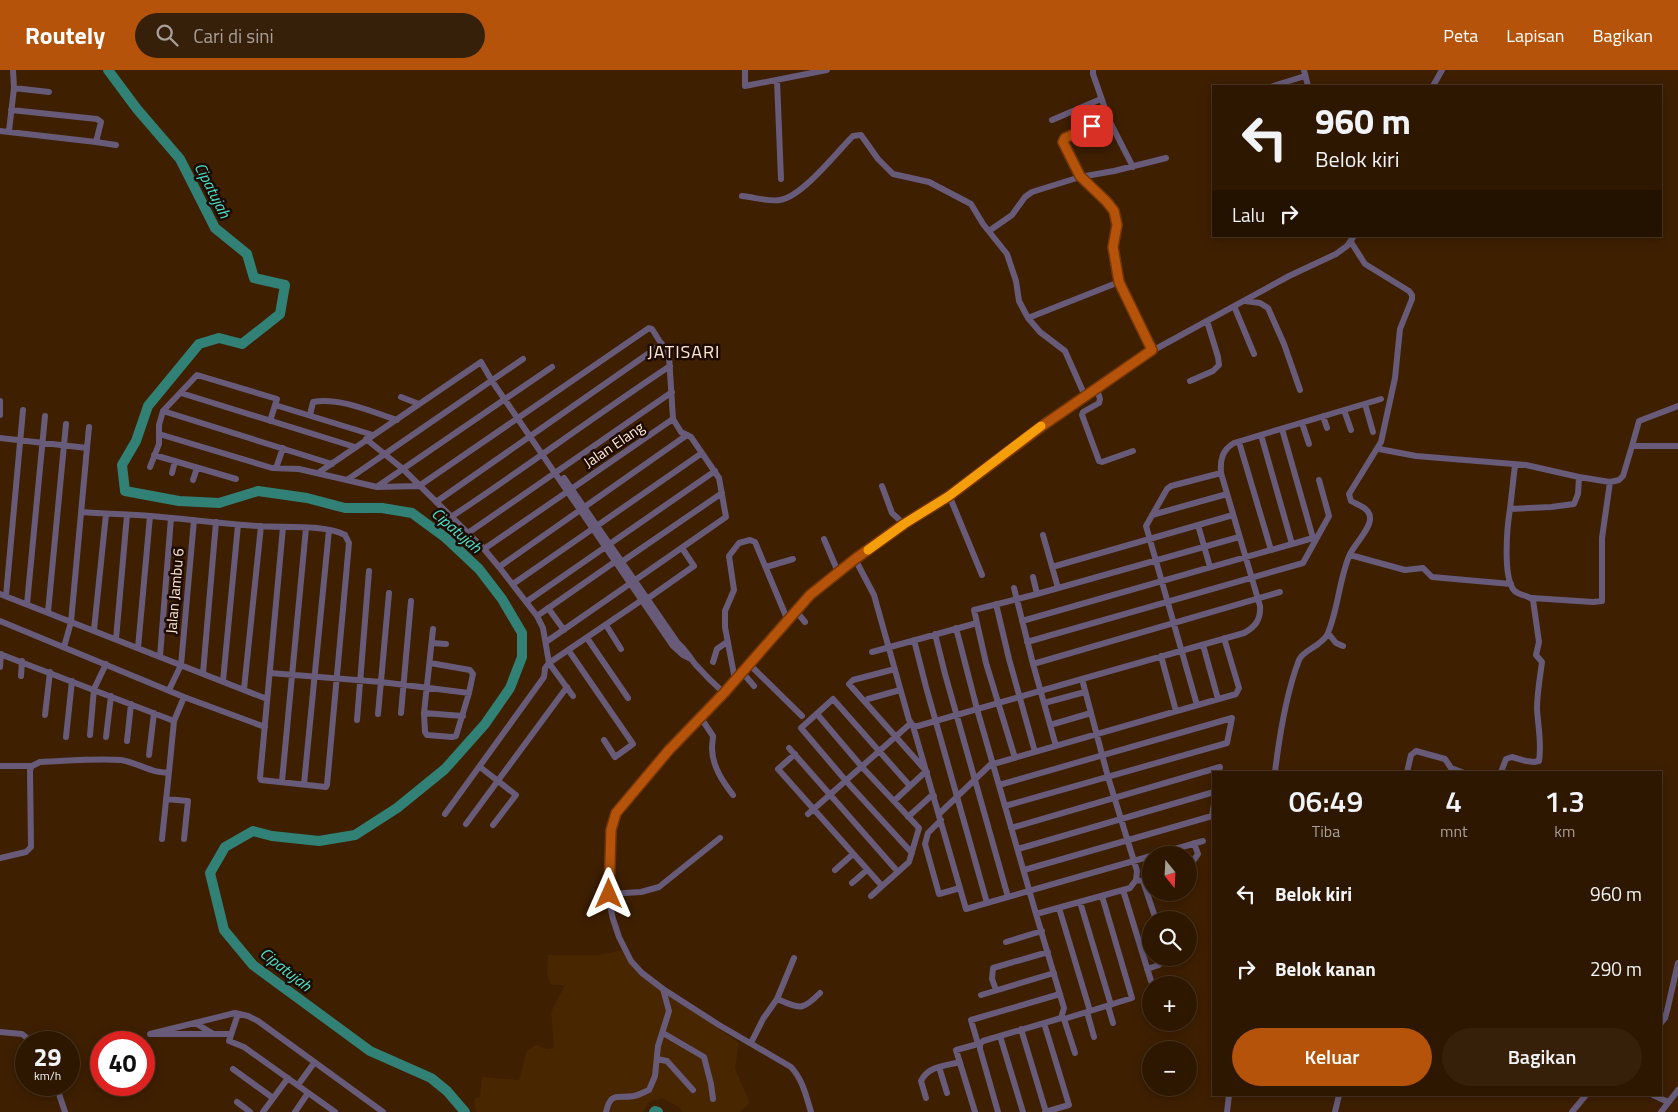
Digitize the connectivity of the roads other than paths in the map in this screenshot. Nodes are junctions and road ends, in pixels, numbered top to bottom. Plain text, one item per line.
1 (13, 70) edge
2 (745, 70) edge
3 (827, 70) edge
4 (1093, 70) edge
5 (1442, 70) edge
6 (1304, 73) edge
7 (777, 80) junction
8 (1275, 85) edge
9 (1308, 85) edge
10 (1433, 85) edge
11 (14, 88) junction
12 (49, 92) dead end
13 (1101, 99) junction
14 (11, 110) junction
15 (1052, 120) dead end
16 (1109, 120) junction
17 (0, 131) edge
18 (9, 132) junction
19 (96, 142) junction
20 (116, 145) dead end
21 (1166, 158) dead end
22 (1133, 167) junction
23 (1080, 176) junction
24 (781, 179) dead end
25 (742, 196) dead end
26 (989, 231) junction
27 (1352, 239) edge
28 (1119, 282) junction
29 (1245, 301) junction
30 (1234, 306) junction
31 (1028, 318) junction
32 (1207, 321) junction
33 (662, 344) junction
34 (1152, 350) junction
35 (1254, 354) dead end
36 (523, 359) dead end
37 (670, 366) junction
38 (552, 367) dead end
39 (494, 380) junction
40 (1190, 381) dead end
41 (1097, 388) junction
42 (1300, 390) dead end
43 (672, 392) junction
44 (180, 393) junction
45 (1085, 396) junction
46 (401, 397) dead end
47 (506, 398) junction
48 (1381, 399) dead end
49 (0, 401) edge
50 (419, 404) junction
51 (1365, 404) junction
52 (275, 405) junction
53 (1678, 406) edge
54 (24, 410) dead end
55 (1344, 410) junction
56 (164, 411) junction
57 (0, 415) edge
58 (310, 415) junction
59 (45, 416) dead end
60 (519, 416) junction
61 (1323, 416) junction
62 (673, 419) junction
63 (397, 420) junction
64 (270, 421) junction
65 (1302, 423) junction
66 (66, 424) dead end
67 (89, 427) dead end
68 (1327, 428) dead end
69 (1282, 429) junction
70 (1351, 430) dead end
71 (1373, 432) dead end
72 (159, 434) junction
73 (373, 435) junction
74 (532, 435) junction
75 (687, 435) junction
76 (1261, 435) junction
77 (0, 438) edge
78 (366, 439) junction
79 (21, 440) junction
80 (1239, 442) junction
81 (42, 443) junction
82 (1309, 444) dead end
83 (64, 446) junction
84 (1632, 446) junction
85 (1678, 446) edge
86 (355, 447) junction
87 (87, 448) junction
88 (283, 448) junction
89 (1379, 449) junction
90 (1133, 451) dead end
91 (544, 453) junction
92 (702, 453) junction
93 (384, 454) junction
94 (154, 455) junction
95 (175, 462) junction
96 (332, 464) junction
97 (1515, 465) junction
98 (150, 466) dead end
99 (197, 468) junction
100 (276, 468) junction
101 (402, 469) junction
102 (557, 472) junction
103 (715, 472) junction
104 (1220, 472) junction
105 (172, 473) dead end
106 (318, 473) junction
107 (1578, 477) junction
108 (236, 479) dead end
109 (193, 480) dead end
110 (347, 480) junction
111 (1319, 480) dead end
112 (1610, 482) junction
113 (419, 486) junction
114 (882, 486) dead end
115 (377, 487) junction
116 (570, 490) junction
117 (722, 493) junction
118 (1227, 494) junction
119 (949, 496) junction
120 (436, 502) junction
121 (582, 509) junction
122 (1510, 509) junction
123 (82, 512) junction
124 (106, 514) junction
125 (127, 515) junction
126 (1152, 515) junction
127 (1233, 515) junction
128 (150, 516) junction
129 (451, 517) junction
130 (172, 518) junction
131 (194, 520) junction
132 (216, 522) junction
133 (904, 524) junction
134 (238, 525) junction
135 (1198, 525) junction
136 (261, 526) junction
137 (283, 527) junction
138 (595, 527) junction
139 (306, 528) junction
140 (329, 530) junction
141 (468, 533) junction
142 (1043, 535) dead end
143 (1239, 537) junction
144 (824, 539) dead end
145 (1150, 539) junction
146 (1292, 544) junction
147 (608, 546) junction
148 (1204, 547) junction
149 (682, 548) junction
150 (484, 549) junction
151 (1271, 550) junction
152 (1350, 554) junction
153 (793, 558) dead end
154 (1245, 558) junction
155 (855, 559) junction
156 (1156, 560) junction
157 (618, 562) junction
158 (500, 567) junction
159 (766, 567) junction
160 (1052, 567) junction
161 (1210, 567) junction
162 (369, 571) dead end
163 (838, 572) junction
164 (982, 575) dead end
165 (1032, 577) dead end
166 (1251, 577) junction
167 (1162, 581) junction
168 (633, 582) junction
169 (513, 584) junction
170 (1511, 584) junction
171 (1014, 588) dead end
172 (1058, 588) junction
173 (1280, 592) dead end
174 (389, 593) dead end
175 (1037, 594) junction
176 (3, 595) edge
177 (1532, 598) junction
178 (644, 599) junction
179 (1258, 599) junction
180 (1017, 600) junction
181 (412, 601) dead end
182 (526, 602) junction
183 (1168, 602) junction
184 (27, 604) junction
185 (996, 604) junction
186 (548, 608) junction
187 (796, 611) junction
188 (48, 612) junction
189 (537, 616) junction
190 (0, 621) edge
191 (788, 621) junction
192 (1022, 621) junction
193 (72, 622) junction
194 (805, 622) dead end
195 (1174, 622) junction
196 (977, 623) junction
197 (606, 625) junction
198 (956, 628) junction
199 (433, 629) dead end
200 (94, 630) junction
201 (564, 630) junction
202 (1328, 632) junction
203 (935, 634) junction
204 (587, 638) junction
205 (1224, 638) junction
206 (116, 639) junction
207 (914, 640) junction
208 (546, 642) junction
209 (727, 642) junction
210 (1027, 642) junction
211 (432, 643) junction
212 (446, 644) dead end
213 (1203, 645) junction
214 (64, 646) junction
215 (1343, 646) dead end
216 (888, 647) junction
217 (138, 648) junction
218 (622, 649) dead end
219 (569, 651) junction
220 (1182, 651) junction
221 (872, 652) dead end
222 (1, 654) edge
223 (160, 656) junction
224 (1161, 656) junction
225 (22, 662) junction
226 (713, 662) dead end
227 (430, 663) junction
228 (549, 663) junction
229 (106, 664) junction
230 (181, 664) junction
231 (749, 664) junction
232 (1033, 664) junction
233 (0, 666) edge
234 (894, 669) junction
235 (50, 672) junction
236 (742, 672) junction
237 (203, 673) junction
238 (270, 673) junction
239 (291, 675) junction
240 (21, 676) dead end
241 (316, 677) junction
242 (337, 678) junction
243 (1082, 679) junction
244 (361, 680) junction
245 (735, 680) junction
246 (72, 681) junction
247 (223, 681) junction
248 (381, 682) junction
249 (404, 685) junction
250 (754, 686) dead end
251 (427, 687) junction
252 (566, 688) junction
253 (94, 689) junction
254 (244, 689) junction
255 (169, 690) junction
256 (900, 690) junction
257 (1041, 691) junction
258 (1085, 692) junction
259 (469, 693) junction
260 (724, 693) junction
261 (111, 696) junction
262 (572, 696) dead end
263 (184, 697) junction
264 (1020, 697) junction
265 (628, 698) dead end
266 (267, 699) junction
267 (1218, 699) junction
268 (865, 702) junction
269 (998, 703) junction
270 (1044, 703) junction
271 (131, 704) junction
272 (1197, 705) junction
273 (977, 709) junction
274 (1176, 711) junction
275 (154, 713) junction
276 (401, 713) dead end
277 (424, 713) junction
278 (1091, 713) junction
279 (378, 714) dead end
280 (817, 714) junction
281 (45, 715) dead end
282 (957, 715) junction
283 (463, 716) junction
284 (802, 716) dead end
285 (700, 718) junction
286 (357, 720) dead end
287 (174, 721) junction
288 (935, 721) junction
289 (912, 725) junction
290 (1050, 725) junction
291 (265, 726) junction
292 (1097, 734) junction
293 (90, 735) dead end
294 (106, 737) dead end
295 (896, 737) junction
296 (66, 738) dead end
297 (604, 740) dead end
298 (127, 741) dead end
299 (1056, 746) junction
300 (789, 748) dead end
301 (878, 752) junction
302 (1035, 752) junction
303 (794, 754) junction
304 (149, 755) dead end
305 (1103, 756) junction
306 (1015, 758) junction
307 (993, 764) junction
308 (0, 766) edge
309 (32, 766) junction
310 (480, 767) junction
311 (862, 767) junction
312 (1219, 771) edge
313 (1275, 771) edge
314 (1407, 771) edge
315 (1459, 771) edge
316 (1501, 771) edge
317 (169, 772) junction
318 (927, 772) junction
319 (1108, 777) junction
320 (975, 779) junction
321 (498, 781) junction
322 (846, 781) junction
323 (282, 782) junction
324 (304, 784) junction
325 (999, 785) junction
326 (910, 786) junction
327 (1212, 793) edge
328 (733, 795) dead end
329 (830, 796) junction
330 (934, 796) junction
331 (958, 796) junction
332 (1114, 798) junction
333 (166, 799) junction
334 (894, 801) junction
335 (1005, 806) junction
336 (811, 812) junction
337 (445, 814) dead end
338 (1212, 816) edge
339 (908, 817) junction
340 (940, 817) junction
341 (1121, 819) junction
342 (466, 824) dead end
343 (493, 825) dead end
344 (1012, 828) junction
345 (720, 838) dead end
346 (162, 839) dead end
347 (184, 839) dead end
348 (1127, 840) junction
349 (1202, 840) dead end
350 (1194, 843) junction
351 (1184, 846) edge
352 (1195, 846) edge
353 (1018, 849) junction
354 (912, 853) junction
355 (853, 854) junction
356 (0, 858) edge
357 (1142, 858) edge
358 (1134, 861) junction
359 (835, 870) dead end
360 (867, 870) junction
361 (1024, 870) junction
362 (898, 872) junction
363 (1140, 881) junction
364 (852, 883) dead end
365 (882, 886) junction
366 (960, 888) junction
367 (1123, 890) junction
368 (1030, 891) junction
369 (609, 894) junction
370 (871, 896) dead end
371 (1102, 896) junction
372 (1008, 897) junction
373 (1080, 902) junction
374 (987, 903) junction
375 (1059, 908) junction
376 (1152, 911) edge
377 (1036, 914) junction
378 (1042, 931) junction
379 (1006, 942) dead end
380 (1048, 952) junction
381 (794, 958) dead end
382 (1678, 963) edge
383 (1153, 966) edge
384 (1147, 968) junction
385 (1054, 973) junction
386 (1149, 976) edge
387 (662, 989) junction
388 (996, 990) junction
389 (820, 993) dead end
390 (1060, 994) junction
391 (981, 995) dead end
392 (777, 999) junction
393 (1129, 999) junction
394 (1109, 1005) junction
395 (1132, 1008) dead end
396 (1088, 1012) junction
397 (238, 1014) junction
398 (1062, 1018) junction
399 (1044, 1022) junction
400 (1662, 1022) edge
401 (195, 1023) junction
402 (1113, 1023) dead end
403 (1021, 1029) junction
404 (0, 1032) edge
405 (15, 1033) edge
406 (663, 1033) junction
407 (214, 1034) junction
408 (231, 1034) junction
409 (1000, 1036) junction
410 (1094, 1037) dead end
411 (751, 1043) junction
412 (979, 1044) junction
413 (1075, 1054) dead end
414 (657, 1058) junction
415 (314, 1062) junction
416 (960, 1062) junction
417 (939, 1067) junction
418 (233, 1069) dead end
419 (288, 1078) junction
420 (298, 1085) junction
421 (693, 1090) dead end
422 (1678, 1090) edge
423 (308, 1093) junction
424 (947, 1093) dead end
425 (60, 1096) edge
426 (1229, 1096) edge
427 (1339, 1096) edge
428 (1585, 1096) edge
429 (1655, 1096) edge
430 (273, 1098) junction
431 (926, 1098) dead end
432 (713, 1099) dead end
433 (237, 1102) dead end
434 (1668, 1102) junction
435 (330, 1111) edge
436 (65, 1112) edge
437 (250, 1112) edge
438 (264, 1112) edge
439 (294, 1112) edge
440 (383, 1112) edge
441 (606, 1112) edge
442 (811, 1112) edge
443 (975, 1112) edge
444 (998, 1112) edge
445 (1023, 1112) edge
446 (1045, 1112) edge
447 (1227, 1112) edge
448 (1335, 1112) edge
449 (1572, 1112) edge
450 (1661, 1112) edge

1 - 11 street
2 - 7 street
3 - 7 street
4 - 13 street
5 - 10 street
6 - 8 street
6 - 9 street
7 - 24 street
11 - 12 street
11 - 14 street
13 - 15 street
13 - 16 street
14 - 18 street
14 - 19 street
16 - 22 street
16 - 23 street
17 - 18 street
18 - 19 street
19 - 20 street
21 - 22 street
22 - 23 street
23 - 26 street
23 - 28 street
25 - 26 street
26 - 31 street
27 - 29 street
27 - 89 street
28 - 31 street
28 - 34 street
29 - 30 street
29 - 42 street
30 - 32 street
30 - 35 street
31 - 45 street
32 - 34 street
32 - 40 street
33 - 37 street
33 - 60 street
33 - 74 street
34 - 41 street
36 - 39 street
37 - 43 street
37 - 91 street
38 - 47 street
39 - 47 street
39 - 50 street
39 - 93 street
41 - 45 street
41 - 90 street
43 - 62 street
43 - 102 street
44 - 52 street
44 - 56 street
44 - 64 street
45 - 119 street
46 - 50 street
47 - 60 street
47 - 101 street
48 - 51 street
49 - 57 street
50 - 63 street
51 - 55 street
51 - 71 street
52 - 58 street
52 - 64 street
53 - 84 street
54 - 79 street
55 - 61 street
55 - 70 street
56 - 72 street
56 - 88 street
58 - 63 street
58 - 73 street
59 - 81 street
60 - 74 street
60 - 113 street
61 - 65 street
61 - 68 street
62 - 75 street
62 - 116 street, Jalan Elang
63 - 73 street
64 - 86 street
65 - 69 street
65 - 82 street
66 - 83 street
67 - 87 street
69 - 76 street
69 - 146 street
72 - 94 street
72 - 100 street
73 - 78 street
74 - 91 street
74 - 120 street
75 - 92 street
75 - 121 street
76 - 80 street
76 - 146 street
77 - 79 street
78 - 86 street
78 - 93 street
79 - 81 street
79 - 176 street
80 - 104 street
80 - 151 street
81 - 83 street
81 - 184 street
83 - 87 street
83 - 188 street
84 - 85 street
84 - 112 street
86 - 96 street
87 - 123 street
88 - 96 street
88 - 100 street
89 - 97 street
89 - 152 street
91 - 102 street
91 - 129 street
92 - 103 street
92 - 138 street
93 - 101 street
93 - 110 street
94 - 95 street
94 - 98 street
95 - 99 street
95 - 105 street
96 - 106 street
97 - 107 street
97 - 122 street
99 - 108 street
99 - 109 street
100 - 106 street
101 - 113 street
101 - 115 street
102 - 116 street
102 - 141 street
103 - 117 street
103 - 147 street
104 - 118 street
104 - 126 street
106 - 110 street
107 - 112 street
107 - 122 street
110 - 115 street
111 - 166 street
112 - 177 street
113 - 115 street
113 - 120 street
114 - 133 street
116 - 121 street
116 - 150 street, Jalan Elang
117 - 149 street
117 - 157 street
118 - 126 street
118 - 127 street
119 - 133 street
119 - 164 street
120 - 129 street
121 - 138 street
121 - 158 street
122 - 170 street
123 - 124 street
123 - 193 street
124 - 125 street
124 - 200 street
125 - 128 street
125 - 206 street
126 - 145 street
127 - 135 street
127 - 143 street
128 - 130 street
128 - 217 street
129 - 141 street
130 - 131 street
130 - 223 street
131 - 132 street
131 - 230 street, Jalan Jambu 6
132 - 134 street
132 - 237 street
133 - 155 street
134 - 136 street
134 - 247 street
135 - 145 street
135 - 148 street
136 - 137 street
136 - 254 street
137 - 139 street
137 - 238 street
138 - 147 street
138 - 169 street
139 - 140 street
139 - 239 street
140 - 241 street
140 - 242 street
141 - 150 street
142 - 160 street
143 - 148 street
143 - 154 street
144 - 163 street
145 - 156 street
145 - 160 street
146 - 151 street
147 - 157 street
147 - 182 street
148 - 156 street
148 - 161 street
149 - 168 street
149 - 178 street
150 - 158 street
151 - 154 street
152 - 170 street
152 - 202 street
153 - 159 street
154 - 161 street
154 - 166 street
154 - 167 street
155 - 163 street
155 - 216 street
156 - 167 street
156 - 172 street
157 - 168 street
157 - 186 street
158 - 169 street
159 - 191 street
159 - 209 street
160 - 172 street
161 - 167 street
162 - 244 street
163 - 187 street
165 - 175 street
166 - 179 street
166 - 183 street
167 - 183 street
167 - 192 street
168 - 178 street
168 - 201 street
169 - 182 street
170 - 177 street
171 - 180 street
172 - 175 street
173 - 179 street
174 - 248 street
175 - 180 street
176 - 184 street
177 - 316 street
178 - 197 street
178 - 260 street
179 - 195 street
179 - 205 street
180 - 185 street
180 - 192 street
181 - 249 street
182 - 189 street
183 - 195 street
183 - 210 street
184 - 188 street
185 - 196 street
185 - 264 street
186 - 189 street
186 - 201 street
187 - 191 street
187 - 194 street
188 - 193 street
189 - 208 street
190 - 214 street
191 - 231 street
192 - 210 street
193 - 200 street
193 - 214 street
195 - 220 street
195 - 232 street
196 - 198 street
196 - 269 street
197 - 204 street
197 - 218 street
198 - 203 street
198 - 273 street
199 - 211 street
200 - 206 street
201 - 208 street
202 - 215 street
202 - 313 street
203 - 207 street
203 - 282 street
204 - 219 street
204 - 265 street
205 - 213 street
205 - 267 street
206 - 217 street
207 - 216 street
207 - 288 street
208 - 228 street
209 - 226 street
209 - 245 street
210 - 232 street
211 - 212 street
211 - 227 street
213 - 220 street
213 - 267 street
214 - 229 street
216 - 221 street
216 - 234 street
217 - 223 street
219 - 228 street
219 - 297 street
220 - 224 street
220 - 272 street
222 - 225 street
222 - 233 street
223 - 230 street
224 - 243 street
224 - 274 street
225 - 235 street
225 - 240 street
227 - 251 street
227 - 259 street
228 - 252 street
228 - 310 street
229 - 253 street
229 - 255 street
230 - 237 street
230 - 255 street, Jalan Jambu 6
231 - 236 street
231 - 284 street
232 - 257 street
234 - 256 street
234 - 268 street
235 - 246 street
235 - 281 street
236 - 245 street
236 - 250 street
237 - 247 street
238 - 239 street
238 - 266 street
239 - 241 street
239 - 323 street
241 - 242 street
241 - 324 street
242 - 244 street
242 - 324 street
243 - 257 street
243 - 258 street
244 - 248 street
244 - 286 street
245 - 260 street
246 - 253 street
246 - 296 street
247 - 254 street
248 - 249 street
248 - 279 street
249 - 251 street
249 - 276 street
251 - 259 street
251 - 277 street
252 - 262 street
252 - 321 street
253 - 261 street
253 - 293 street
254 - 266 street
255 - 263 street
256 - 268 street
256 - 289 street
257 - 264 street
257 - 270 street
258 - 270 street
258 - 278 street
259 - 283 street
260 - 285 street
261 - 271 street
261 - 294 street
263 - 287 street
263 - 291 street
264 - 269 street
264 - 302 street
266 - 291 street
267 - 272 street
268 - 295 street
269 - 273 street
269 - 306 street
270 - 290 street
271 - 275 street
271 - 298 street
272 - 274 street
273 - 282 street
273 - 307 street
274 - 292 street
275 - 287 street
275 - 304 street
277 - 283 street
277 - 283 street
278 - 290 street
278 - 292 street
280 - 301 street
280 - 311 street
280 - 322 street
282 - 288 street
282 - 320 street
285 - 328 street
285 - 369 street
287 - 317 street
288 - 289 street
288 - 331 street
289 - 295 street
289 - 318 street
290 - 299 street
291 - 323 street
292 - 299 street
292 - 305 street
295 - 301 street
295 - 318 street
299 - 302 street
300 - 303 street
301 - 311 street
301 - 326 street
302 - 306 street
303 - 329 street
303 - 336 street
305 - 319 street
305 - 319 street
305 - 325 street
306 - 307 street
307 - 320 street
307 - 325 street
308 - 309 street
309 - 317 street
309 - 356 street
310 - 321 street
310 - 337 street
311 - 322 street
311 - 334 street
312 - 332 street
314 - 315 street
317 - 333 street
318 - 326 street
318 - 330 street
319 - 332 street
319 - 335 street
320 - 331 street
320 - 372 street
321 - 342 street
321 - 343 street
322 - 329 street
322 - 354 street
323 - 324 street
325 - 335 street
326 - 334 street
327 - 341 street
329 - 336 street
329 - 362 street
330 - 339 street
330 - 340 street
331 - 340 street
331 - 374 street
332 - 341 street
332 - 344 street
333 - 346 street
333 - 347 street
334 - 339 street
335 - 344 street
336 - 355 street
338 - 348 street
339 - 354 street
340 - 366 street
340 - 366 street
341 - 348 street
341 - 353 street
344 - 353 street
345 - 369 street
348 - 358 street
348 - 361 street
349 - 350 street
350 - 351 street
350 - 352 street
353 - 361 street
354 - 362 street
355 - 359 street
355 - 360 street
357 - 358 street
358 - 363 street
358 - 368 street
360 - 364 street
360 - 365 street
361 - 368 street
362 - 365 street
363 - 367 street
363 - 376 street
365 - 370 street
366 - 374 street
367 - 371 street
367 - 384 street
368 - 372 street
368 - 377 street
369 - 387 street
371 - 373 street
371 - 393 street
372 - 374 street
373 - 375 street
373 - 394 street
375 - 377 street
375 - 396 street
377 - 378 street
378 - 379 street
378 - 380 street
380 - 385 street
380 - 388 street
381 - 392 street
382 - 400 street
383 - 384 street
384 - 386 street
385 - 388 street
385 - 390 street
387 - 406 street
387 - 411 street
388 - 391 street
389 - 392 street
390 - 398 street
390 - 412 street
392 - 411 street
393 - 394 street
393 - 395 street
394 - 396 street
394 - 402 street
396 - 398 street
396 - 410 street
397 - 401 street
397 - 408 street
397 - 415 street
398 - 399 street
398 - 413 street
399 - 403 street
399 - 446 street
401 - 407 street
401 - 407 street
403 - 409 street
403 - 446 street
404 - 405 street
406 - 414 street
406 - 432 street
407 - 408 street
408 - 419 street
409 - 412 street
409 - 445 street
411 - 442 street
412 - 416 street
412 - 444 street
414 - 421 street
414 - 441 street
415 - 420 street
415 - 440 street
416 - 417 street
416 - 443 street
417 - 424 street
417 - 431 street
418 - 430 street
419 - 420 street
419 - 430 street
420 - 423 street
422 - 434 street
423 - 435 street
423 - 439 street
425 - 436 street
426 - 447 street
427 - 448 street
428 - 449 street
429 - 434 street
430 - 438 street
433 - 437 street
434 - 450 street

